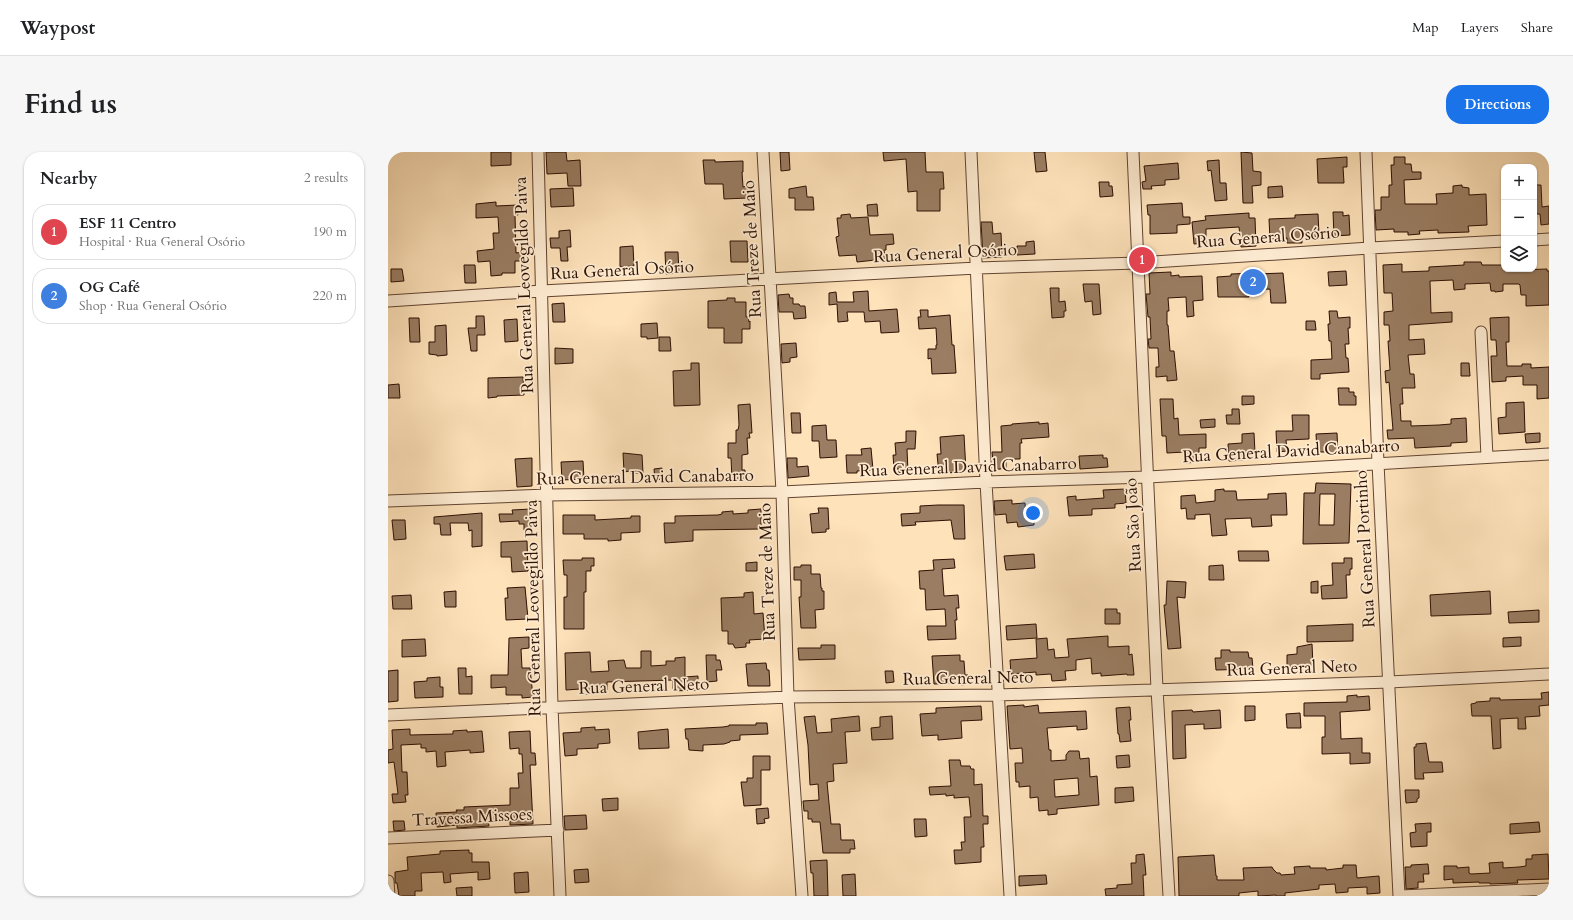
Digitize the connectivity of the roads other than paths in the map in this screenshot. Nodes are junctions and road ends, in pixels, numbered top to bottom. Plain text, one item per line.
1 (538, 152) edge
2 (763, 152) edge
3 (971, 152) edge
4 (1133, 152) edge
5 (1366, 152) edge
6 (1549, 239) edge
7 (1537, 240) edge
8 (1501, 241) edge
9 (1370, 248) junction
10 (1138, 263) junction
11 (977, 268) junction
12 (771, 279) junction
13 (542, 291) junction
14 (388, 301) edge
15 (1481, 332) dead end
16 (1549, 454) edge
17 (1487, 457) junction
18 (1378, 463) junction
19 (1148, 477) junction
20 (986, 482) junction
21 (782, 492) junction
22 (547, 495) junction
23 (388, 501) edge
24 (1549, 674) edge
25 (1389, 682) junction
26 (1157, 689) junction
27 (998, 695) junction
28 (788, 697) junction
29 (552, 707) junction
30 (388, 715) edge
31 (558, 830) junction
32 (388, 838) edge
33 (388, 881) edge
34 (1549, 889) edge
35 (389, 896) edge
36 (560, 896) edge
37 (802, 896) edge
38 (1010, 896) edge
39 (1169, 896) edge
40 (1400, 896) edge

1 - 13 street, Rua General Leovegildo Paiva
2 - 12 street, Rua Treze de Maio
3 - 11 street
4 - 10 street, Rua São João
5 - 9 street, Rua General Portinho
6 - 7 street
8 - 9 street, Rua General Osório
9 - 10 street, Rua General Osório
9 - 18 street, Rua General Portinho
10 - 11 street, Rua General Osório
10 - 19 street, Rua São João
11 - 12 street, Rua General Osório
11 - 20 street
12 - 13 street, Rua General Osório
12 - 21 street, Rua Treze de Maio
13 - 14 street, Rua General Osório
13 - 22 street, Rua General Leovegildo Paiva
15 - 17 street
16 - 17 street, Rua General David Canabarro
17 - 18 street, Rua General David Canabarro
18 - 19 street, Rua General David Canabarro
18 - 25 street, Rua General Portinho
19 - 20 street, Rua General David Canabarro
19 - 26 street, Rua São João
20 - 21 street, Rua General David Canabarro
20 - 27 street
21 - 22 street, Rua General David Canabarro
21 - 28 street, Rua Treze de Maio
22 - 23 street, Rua General David Canabarro
22 - 29 street, Rua General Leovegildo Paiva
24 - 25 street, Rua General Neto
25 - 26 street, Rua General Neto
25 - 40 street, Rua General Portinho
26 - 27 street, Rua General Neto
26 - 39 street, Rua São João
27 - 28 street, Rua General Neto
27 - 38 street
28 - 29 street, Rua General Neto
28 - 37 street, Rua Treze de Maio
29 - 30 street, Rua General Neto
29 - 31 street, Rua General Leovegildo Paiva
31 - 32 street, Travessa Missoes
31 - 36 street, Rua General Leovegildo Paiva
33 - 35 street
34 - 40 street

